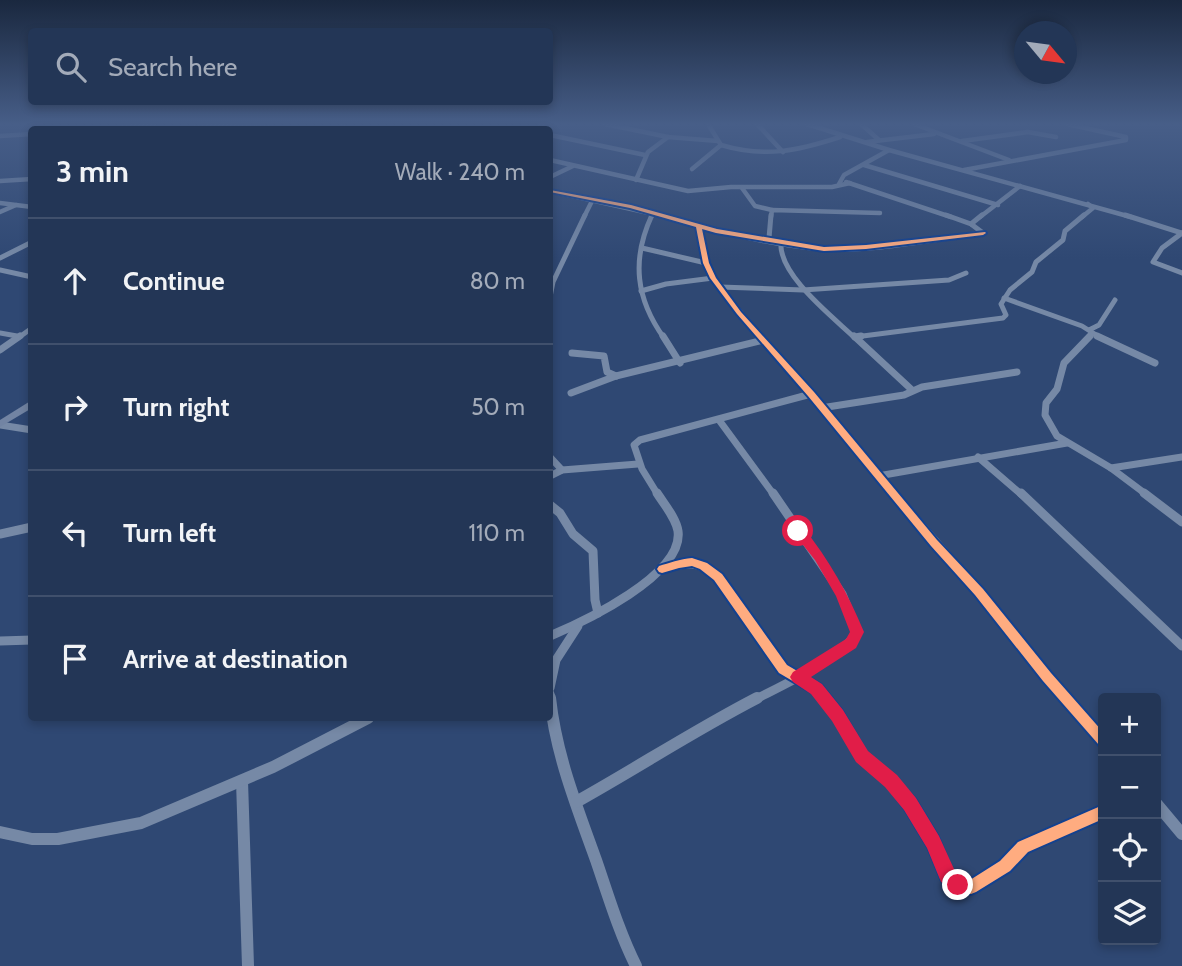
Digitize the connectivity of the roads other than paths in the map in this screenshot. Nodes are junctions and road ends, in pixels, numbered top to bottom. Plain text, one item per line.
1 (586, 169) edge
2 (641, 169) edge
3 (856, 169) edge
4 (878, 169) edge
5 (958, 169) edge
6 (966, 169) edge
7 (961, 170) junction
8 (28, 179) edge
9 (636, 180) junction
10 (0, 181) edge
11 (840, 182) junction
12 (1020, 186) junction
13 (742, 188) junction
14 (553, 192) edge
15 (593, 199) junction
16 (0, 203) edge
17 (1088, 204) junction
18 (16, 205) junction
19 (998, 205) junction
20 (28, 206) edge
21 (772, 210) junction
22 (0, 212) edge
23 (880, 213) dead end
24 (653, 214) junction
25 (971, 224) junction
26 (699, 227) junction
27 (1182, 233) edge
28 (769, 239) junction
29 (782, 241) junction
30 (28, 244) edge
31 (642, 248) junction
32 (0, 258) edge
33 (706, 263) junction
34 (0, 270) edge
35 (967, 273) dead end
36 (1182, 273) edge
37 (28, 276) edge
38 (713, 278) junction
39 (720, 287) junction
40 (553, 288) edge
41 (803, 290) junction
42 (641, 291) junction
43 (1004, 298) junction
44 (1115, 300) dead end
45 (28, 330) edge
46 (1091, 332) junction
47 (0, 333) edge
48 (17, 336) junction
49 (855, 337) junction
50 (764, 340) junction
51 (0, 349) edge
52 (572, 353) dead end
53 (680, 363) junction
54 (1155, 363) dead end
55 (1017, 372) dead end
56 (616, 376) junction
57 (912, 390) junction
58 (571, 393) dead end
59 (811, 394) junction
60 (28, 406) edge
61 (821, 408) junction
62 (719, 420) junction
63 (0, 424) edge
64 (28, 430) edge
65 (1067, 443) junction
66 (978, 457) junction
67 (1182, 457) edge
68 (553, 460) edge
69 (638, 464) junction
70 (1111, 468) junction
71 (562, 470) junction
72 (553, 474) edge
73 (878, 476) junction
74 (553, 507) edge
75 (1182, 522) edge
76 (28, 528) edge
77 (0, 534) edge
78 (662, 569) junction
79 (598, 613) junction
80 (578, 626) junction
81 (553, 635) edge
82 (28, 640) edge
83 (0, 641) edge
84 (1182, 646) edge
85 (553, 674) edge
86 (798, 677) junction
87 (553, 718) edge
88 (362, 721) edge
89 (1098, 735) edge
90 (242, 781) junction
91 (576, 802) junction
92 (1161, 809) edge
93 (1098, 814) edge
94 (0, 832) edge
95 (1182, 834) edge
96 (248, 966) edge
97 (636, 966) edge

1 - 9 street
2 - 9 street
3 - 11 street
4 - 19 street
5 - 7 street
6 - 7 street
7 - 12 street
8 - 10 street
9 - 13 street
11 - 13 street
11 - 25 street
12 - 17 street
12 - 19 street
13 - 21 street
14 - 15 street
15 - 24 street
15 - 40 street
16 - 18 street
17 - 27 street
17 - 43 street
18 - 20 street
18 - 22 street
19 - 25 street
21 - 23 street
21 - 28 street
24 - 26 street
24 - 31 street
25 - 29 street
26 - 28 street
26 - 33 street
27 - 36 street
28 - 29 street
29 - 41 street
30 - 32 street
31 - 33 street
31 - 42 street
33 - 38 street
34 - 37 street
35 - 41 street
38 - 39 street
38 - 42 street
39 - 41 street
39 - 50 street
41 - 49 street
42 - 53 street
43 - 46 street
43 - 49 street
44 - 46 street
45 - 48 street
46 - 54 street
46 - 65 street
47 - 48 street
48 - 51 street
49 - 57 street
50 - 53 street
50 - 59 street
52 - 56 street
53 - 56 street
55 - 57 street
56 - 58 street
57 - 61 street
59 - 61 street
59 - 62 street
60 - 63 street
61 - 73 street
62 - 69 street
62 - 86 street
63 - 64 street
65 - 66 street
65 - 70 street
66 - 73 street
66 - 84 street
67 - 70 street
68 - 71 street
69 - 71 street
69 - 78 street
70 - 75 street
71 - 72 street
73 - 89 street
74 - 79 street
76 - 77 street
78 - 79 street
78 - 86 street
79 - 80 street
80 - 81 street
80 - 85 street
82 - 83 street
86 - 91 street
86 - 93 street
87 - 91 street
88 - 90 street
90 - 94 street
90 - 96 street
91 - 97 street
92 - 95 street

